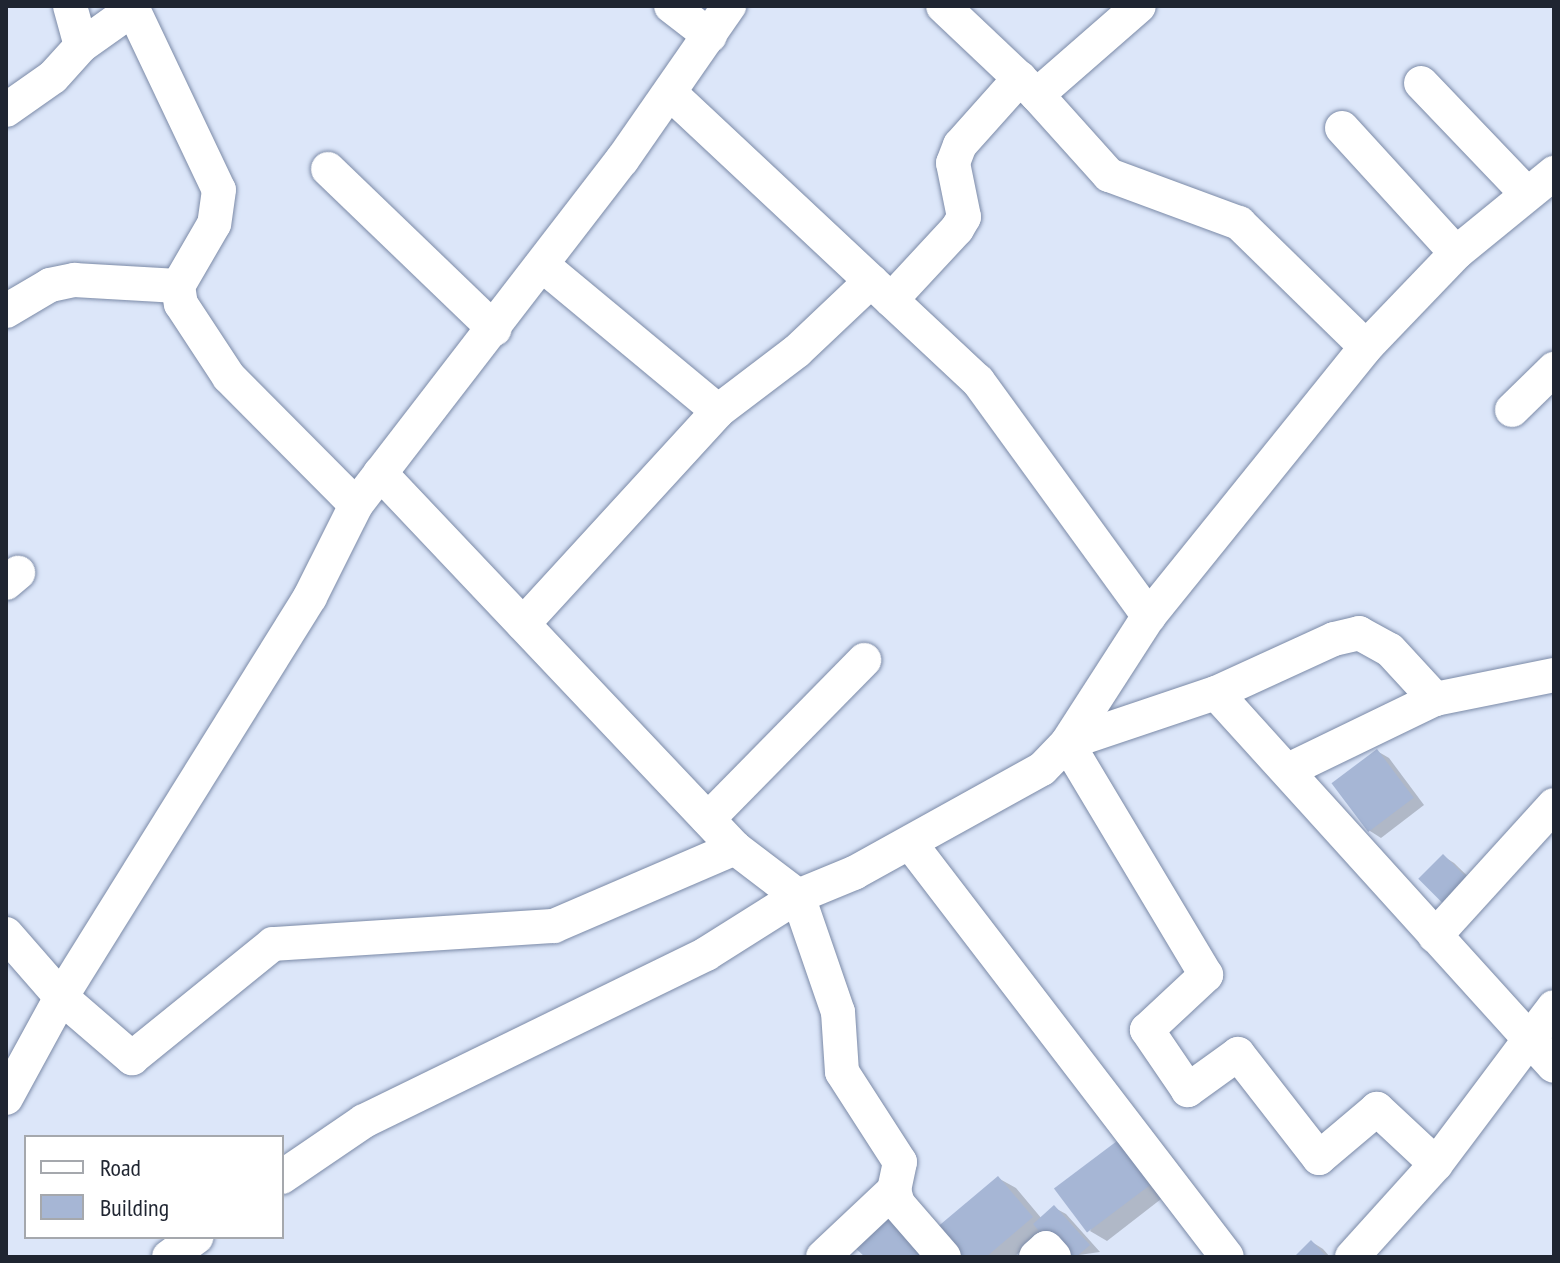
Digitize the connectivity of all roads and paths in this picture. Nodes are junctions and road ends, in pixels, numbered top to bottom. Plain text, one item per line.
1 (70, 6) edge
2 (671, 6) edge
3 (729, 6) edge
4 (1139, 6) edge
5 (136, 8) edge
6 (961, 11) edge
7 (710, 36) junction
8 (81, 46) junction
9 (1421, 83) dead end
10 (1029, 86) junction
11 (670, 93) junction
12 (6, 110) edge
13 (1342, 128) dead end
14 (328, 169) dead end
15 (1554, 173) edge
16 (1527, 194) junction
17 (1456, 253) junction
18 (542, 265) junction
19 (178, 286) junction
20 (881, 291) junction
21 (6, 311) edge
22 (494, 329) junction
23 (1366, 347) junction
24 (1554, 369) edge
25 (1512, 410) dead end
26 (718, 411) junction
27 (380, 473) junction
28 (356, 505) junction
29 (1149, 616) junction
30 (523, 624) junction
31 (864, 660) dead end
32 (1554, 675) edge
33 (1216, 693) junction
34 (1435, 699) junction
35 (1067, 743) junction
36 (1288, 770) junction
37 (1554, 805) edge
38 (708, 819) junction
39 (910, 843) junction
40 (735, 848) junction
41 (798, 896) junction
42 (6, 934) edge
43 (1435, 936) junction
44 (61, 997) junction
45 (1554, 1007) edge
46 (1529, 1041) junction
47 (1554, 1066) edge
48 (6, 1098) edge
49 (1436, 1164) junction
50 (284, 1176) edge
51 (894, 1190) junction
52 (194, 1239) edge
53 (169, 1257) edge
54 (823, 1257) edge
55 (944, 1257) edge
56 (1036, 1257) edge
57 (1054, 1257) edge
58 (1227, 1257) edge
59 (1352, 1257) edge

1 - 8 street
2 - 7 street
3 - 7 street
4 - 10 street
5 - 8 street
5 - 19 street
6 - 10 street
7 - 11 street
8 - 12 street
9 - 16 street
10 - 20 street
10 - 23 street
11 - 18 street
11 - 20 street
13 - 17 street
14 - 22 street
15 - 16 street
16 - 17 street
17 - 23 street
18 - 22 street
18 - 26 street
19 - 21 street
19 - 28 street
20 - 26 street
20 - 29 street
22 - 27 street
23 - 29 street
24 - 25 street
26 - 30 street
27 - 28 street
27 - 30 street
28 - 44 street
29 - 35 street
30 - 38 street
31 - 38 street
32 - 34 street
33 - 34 street
33 - 35 street
33 - 36 street
34 - 36 street
35 - 39 street
35 - 49 street
36 - 43 street
37 - 43 street
38 - 40 street
39 - 41 street
39 - 58 street
40 - 41 street
40 - 44 street
41 - 50 street
41 - 51 street
42 - 44 street
43 - 46 street
44 - 48 street
45 - 46 street
46 - 47 street
46 - 49 street
49 - 59 street
51 - 54 street
51 - 55 street
52 - 53 street
56 - 57 street

